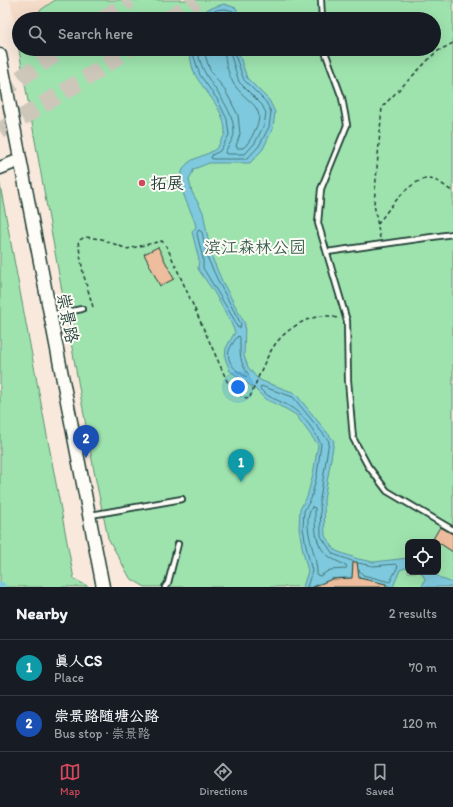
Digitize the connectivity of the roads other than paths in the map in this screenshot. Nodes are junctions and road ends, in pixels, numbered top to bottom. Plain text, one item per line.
1 (322, 0) edge
2 (322, 12) edge
3 (0, 55) edge
4 (327, 56) edge
5 (2, 82) edge
6 (20, 160) junction
7 (0, 168) edge
8 (453, 234) edge
9 (327, 252) junction
10 (82, 309) dead end
11 (50, 315) junction
12 (182, 499) dead end
13 (89, 515) junction
14 (453, 530) edge
15 (178, 544) dead end
16 (103, 587) edge
17 (165, 587) edge

1 - 2 lane
3 - 5 street, 崇景路
4 - 9 lane
5 - 6 street, 崇景路
6 - 7 street
6 - 11 street, 崇景路
8 - 9 lane
9 - 14 lane
10 - 11 lane
11 - 13 street, 崇景路
12 - 13 lane
13 - 16 street, 崇景路
15 - 17 lane

